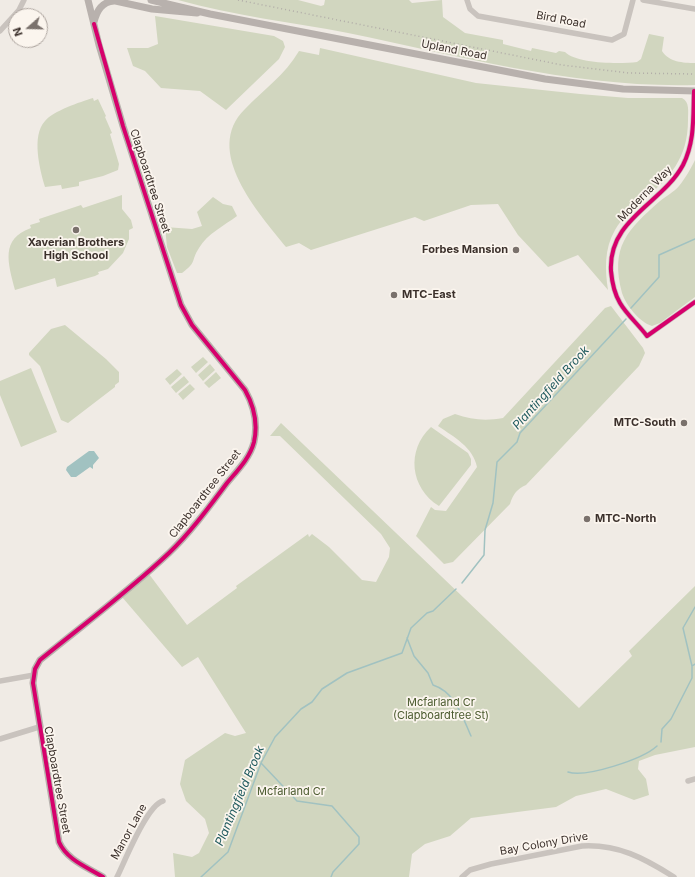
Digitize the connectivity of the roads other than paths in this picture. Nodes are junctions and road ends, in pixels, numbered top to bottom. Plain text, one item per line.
1 (24, 0) edge
2 (88, 0) edge
3 (113, 0) edge
4 (151, 0) edge
5 (467, 0) edge
6 (632, 0) edge
7 (643, 0) edge
8 (695, 10) edge
9 (210, 14) junction
10 (94, 24) junction
11 (0, 30) edge
12 (694, 91) edge
13 (695, 302) edge
14 (34, 675) junction
15 (0, 681) edge
16 (39, 727) junction
17 (0, 739) edge
18 (695, 780) edge
19 (688, 781) dead end
20 (163, 801) dead end
21 (103, 877) edge
22 (117, 877) edge
23 (462, 877) edge
24 (674, 877) edge

1 - 11 street
2 - 10 main road, Clapboardtree Street
3 - 9 main road, Upland Road
3 - 10 main road
4 - 9 main road, Upland Road
5 - 6 street, Bird Road
7 - 8 street
9 - 12 main road, Upland Road
10 - 14 main road, Clapboardtree Street
12 - 13 street, Moderna Way
14 - 15 street
14 - 16 main road, Clapboardtree Street
16 - 17 street
16 - 21 main road, Clapboardtree Street
18 - 19 street
20 - 22 street, Manor Lane
23 - 24 street, Bay Colony Drive

